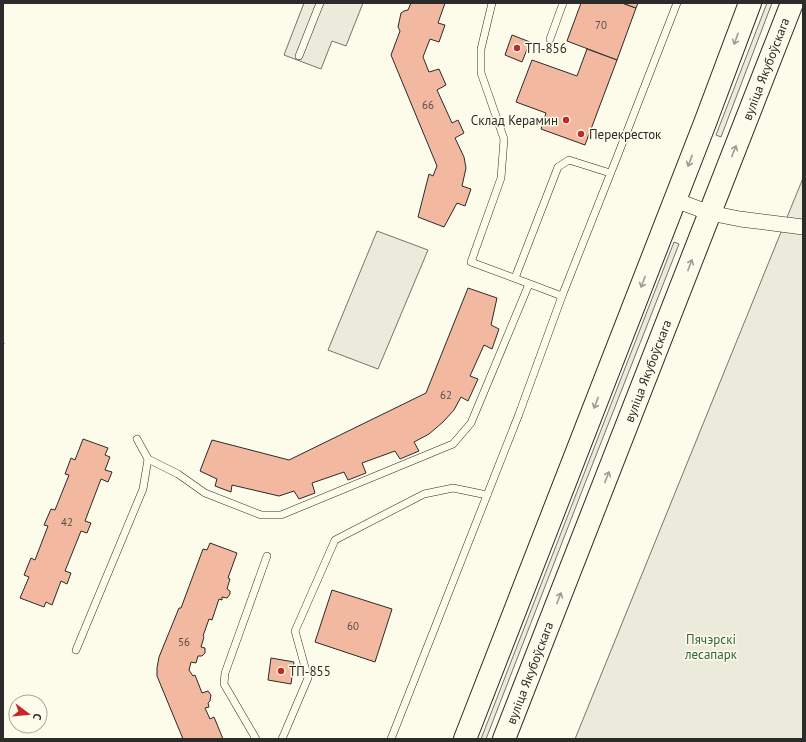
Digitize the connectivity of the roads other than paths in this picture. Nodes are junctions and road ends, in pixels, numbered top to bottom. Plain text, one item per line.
1 (320, 3) edge
2 (492, 3) edge
3 (563, 3) edge
4 (677, 3) edge
5 (750, 3) edge
6 (792, 3) edge
7 (550, 38) dead end
8 (299, 56) dead end
9 (610, 173) junction
10 (675, 200) junction
11 (710, 213) junction
12 (803, 227) edge
13 (515, 278) junction
14 (529, 284) junction
15 (562, 296) junction
16 (136, 438) dead end
17 (148, 459) junction
18 (487, 495) junction
19 (267, 556) dead end
20 (76, 650) dead end
21 (256, 739) edge
22 (282, 739) edge
23 (391, 739) edge
24 (465, 739) edge
25 (504, 739) edge

1 - 8 lane
2 - 13 lane
3 - 7 lane
4 - 9 lane
5 -> 10 main road
11 -> 6 main road, вуліца Якубоўскага
9 - 13 lane
9 - 15 lane
10 - 11 street
10 -> 24 main road
11 - 12 street
25 -> 11 main road, вуліца Якубоўскага
13 - 14 lane
14 - 15 lane
14 - 17 lane
15 - 18 lane
16 - 17 lane
17 - 20 lane
18 - 22 lane
18 - 23 lane
19 - 21 lane

